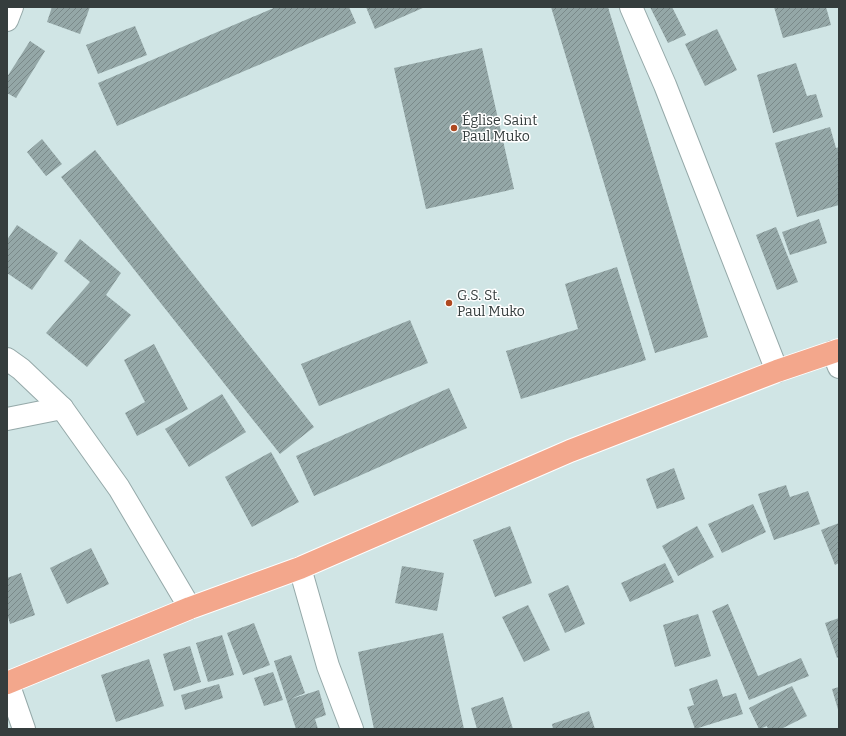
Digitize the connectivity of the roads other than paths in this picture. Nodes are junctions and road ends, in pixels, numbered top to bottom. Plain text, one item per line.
1 (12, 7) edge
2 (631, 7) edge
3 (7, 20) edge
4 (837, 357) edge
5 (7, 359) edge
6 (777, 371) junction
7 (62, 408) junction
8 (7, 419) edge
9 (300, 568) junction
10 (190, 608) junction
11 (8, 683) edge
12 (24, 729) edge
13 (352, 729) edge

1 - 3 street
2 - 6 street
4 - 6 highway
5 - 7 street
6 - 9 highway
7 - 8 street
7 - 10 street
9 - 10 highway
9 - 13 street
10 - 11 highway
11 - 12 street

